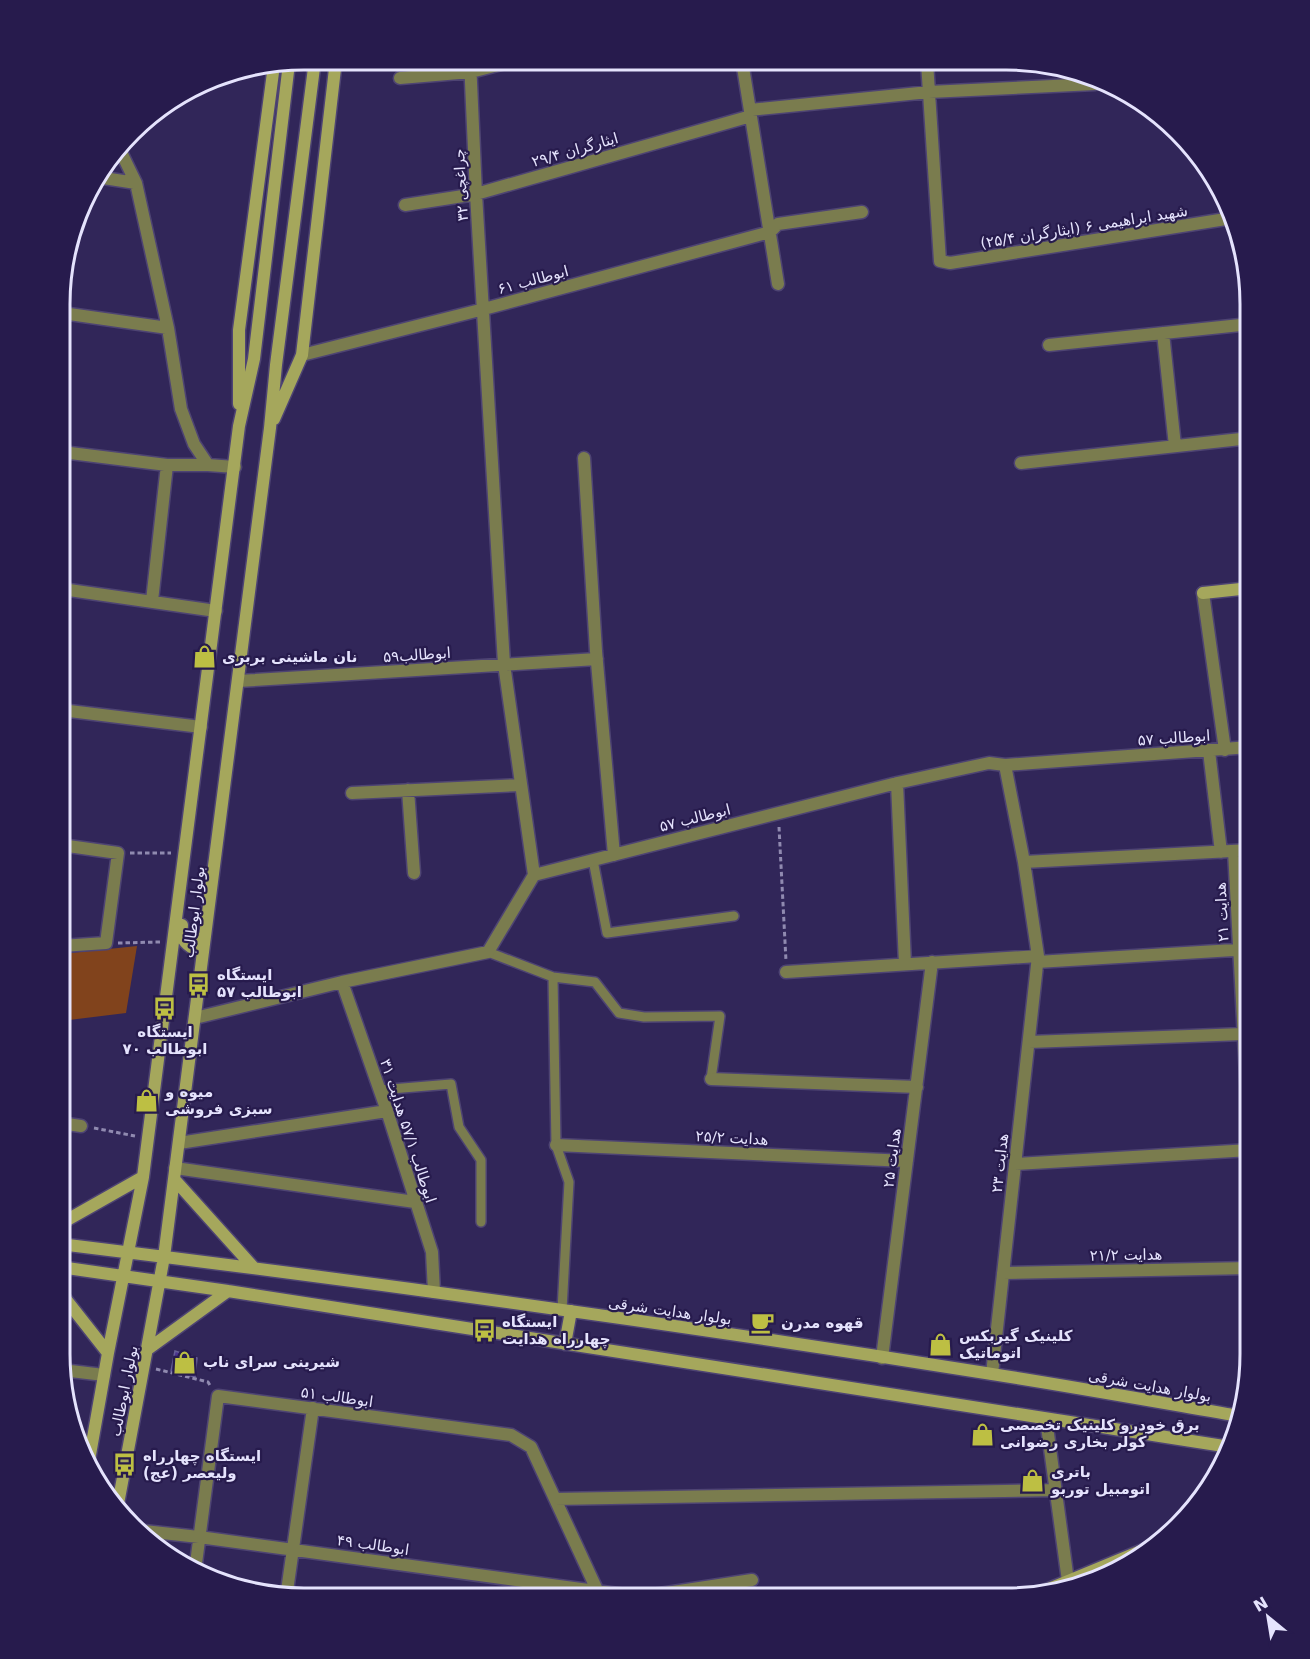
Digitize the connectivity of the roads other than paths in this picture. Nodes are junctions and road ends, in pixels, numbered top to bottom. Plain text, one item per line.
1 (314, 70) edge
2 (335, 70) edge
3 (447, 70) edge
4 (471, 70) edge
5 (743, 70) edge
6 (928, 70) edge
7 (288, 71) edge
8 (273, 73) edge
9 (400, 78) dead end
10 (1085, 84) edge
11 (929, 92) junction
12 (750, 113) junction
13 (123, 157) edge
14 (107, 179) edge
15 (136, 183) junction
16 (476, 194) junction
17 (405, 205) dead end
18 (862, 212) dead end
19 (1224, 219) edge
20 (770, 232) junction
21 (778, 284) dead end
22 (484, 309) junction
23 (70, 314) edge
24 (1240, 325) edge
25 (168, 328) junction
26 (1163, 333) junction
27 (1049, 345) dead end
28 (302, 355) junction
29 (239, 426) junction
30 (270, 428) junction
31 (1240, 439) edge
32 (1175, 446) junction
33 (70, 453) edge
34 (584, 458) dead end
35 (1021, 463) dead end
36 (167, 465) junction
37 (208, 465) junction
38 (235, 467) junction
39 (1240, 589) edge
40 (70, 590) edge
41 (1203, 593) joint
42 (152, 601) junction
43 (216, 611) junction
44 (597, 659) junction
45 (504, 664) junction
46 (238, 681) junction
47 (70, 711) edge
48 (201, 728) junction
49 (1240, 748) edge
50 (1225, 750) junction
51 (1209, 751) junction
52 (1005, 765) junction
53 (897, 783) junction
54 (521, 785) junction
55 (408, 790) junction
56 (352, 792) dead end
57 (70, 846) edge
58 (1240, 850) edge
59 (1227, 851) junction
60 (614, 855) junction
61 (592, 860) junction
62 (1024, 862) junction
63 (414, 873) dead end
64 (534, 875) junction
65 (180, 890) junction
66 (734, 916) dead end
67 (1240, 926) edge
68 (206, 933) junction
69 (70, 945) edge
70 (1240, 949) edge
71 (488, 952) junction
72 (1038, 959) junction
73 (932, 962) junction
74 (905, 964) junction
75 (786, 972) road end
76 (553, 977) junction
77 (342, 982) junction
78 (195, 1018) junction
79 (1240, 1034) edge
80 (1029, 1041) junction
81 (711, 1078) joint
82 (916, 1087) junction
83 (379, 1090) junction
84 (387, 1110) junction
85 (70, 1124) edge
86 (81, 1126) road end
87 (179, 1143) junction
88 (556, 1145) junction
89 (1240, 1152) edge
90 (907, 1161) junction
91 (1015, 1164) junction
92 (175, 1174) junction
93 (143, 1177) junction
94 (415, 1202) junction
95 (70, 1218) edge
96 (481, 1222) dead end
97 (70, 1245) edge
98 (128, 1252) junction
99 (164, 1257) junction
100 (70, 1268) edge
101 (254, 1268) junction
102 (1240, 1268) edge
103 (1003, 1273) junction
104 (124, 1276) junction
105 (159, 1281) junction
106 (228, 1291) junction
107 (434, 1292) junction
108 (70, 1305) edge
109 (566, 1310) junction
110 (565, 1344) junction
111 (148, 1349) junction
112 (108, 1353) junction
113 (882, 1358) junction
114 (71, 1371) edge
115 (104, 1374) junction
116 (992, 1374) junction
117 (313, 1408) junction
118 (1232, 1415) edge
119 (1046, 1419) junction
120 (1220, 1447) edge
121 (91, 1450) edge
122 (1056, 1490) junction
123 (119, 1497) edge
124 (555, 1499) junction
125 (152, 1532) edge
126 (199, 1537) junction
127 (293, 1550) junction
128 (196, 1562) edge
129 (1108, 1564) edge
130 (1076, 1578) edge
131 (752, 1580) dead end
132 (1068, 1581) edge
133 (287, 1588) edge
134 (551, 1588) edge
135 (596, 1588) edge
136 (702, 1588) edge

1 - 30 main road
2 - 28 main road
3 - 9 street
4 - 16 street, چراغچی ۳۲
5 - 12 street
6 - 11 street
7 - 29 main road
8 - 29 main road
10 - 11 street, ایثارگران ۲۹/۴
11 - 12 street, ایثارگران ۲۹/۴
11 - 19 street, شهید ابراهیمی ۶ (ایثارگران ۲۵/۴)
12 - 16 street, ایثارگران ۲۹/۴
12 - 20 street
13 - 15 street
14 - 15 street
15 - 25 street
16 - 17 street, ایثارگران ۲۹/۴
16 - 22 street, چراغچی ۳۲
18 - 20 street, ابوطالب ۶۱
20 - 21 street
20 - 22 street, ابوطالب ۶۱
22 - 28 street, ابوطالب ۶۱
22 - 45 street, چراغچی ۳۲
23 - 25 street
24 - 26 street
25 - 37 street
26 - 27 street
26 - 32 street
28 - 30 main road
29 - 38 main road, بولوار ابوطالب
30 - 46 main road, بولوار ابوطالب
31 - 32 street
32 - 35 street
33 - 36 street
34 - 44 street
36 - 37 street
36 - 42 street
37 - 38 street
38 - 43 main road, بولوار ابوطالب
39 - 41 main road
40 - 42 street
41 - 50 street
42 - 43 street
43 - 48 main road, بولوار ابوطالب
44 - 45 street, ابوطالب۵۹
44 - 60 street
45 - 46 street, ابوطالب۵۹
45 - 54 street, چراغچی ۳۲
46 - 68 main road, بولوار ابوطالب
47 - 48 street
48 - 65 main road, بولوار ابوطالب
49 - 50 street, ابوطالب ۵۷
50 - 51 street, ابوطالب ۵۷
51 - 52 street, ابوطالب ۵۷
51 - 59 street, هدایت ۲۱
52 - 53 street, ابوطالب ۵۷
52 - 62 street, هدایت ۲۳
53 - 60 street, ابوطالب ۵۷
53 - 74 street
54 - 55 street
54 - 64 street, چراغچی ۳۲
55 - 56 street
55 - 63 street
57 - 69 street
58 - 59 street
59 - 62 street
59 - 67 street, هدایت ۲۱
60 - 61 street, ابوطالب ۵۷
61 - 64 street, ابوطالب ۵۷
61 - 66 lane
62 - 72 street, هدایت ۲۳
64 - 71 street
65 - 68 main road
65 - 93 main road, بولوار ابوطالب
68 - 78 main road, بولوار ابوطالب
70 - 72 street
71 - 76 lane
71 - 77 street
72 - 73 street
72 - 80 street, هدایت ۲۳
73 - 74 street
73 - 82 street, هدایت ۲۵
74 - 75 street
76 - 81 lane
76 - 88 lane
77 - 78 street
77 - 83 street, ابوطالب ۵۷/۱ هدایت ۳۱
78 - 87 main road, بولوار ابوطالب
79 - 80 street
80 - 91 street, هدایت ۲۳
81 - 82 street
82 - 90 street, هدایت ۲۵
83 - 84 street, ابوطالب ۵۷/۱ هدایت ۳۱
83 - 96 lane
84 - 87 street
84 - 94 street, ابوطالب ۵۷/۱ هدایت ۳۱
85 - 86 street
87 - 92 main road, بولوار ابوطالب
88 - 90 street, هدایت ۲۵/۲
88 - 109 lane
89 - 91 street
90 - 113 street, هدایت ۲۵
91 - 103 street, هدایت ۲۳
92 - 94 street
92 - 99 main road, بولوار ابوطالب
92 - 101 main road
93 - 95 main road
93 - 98 main road, بولوار ابوطالب
94 - 107 street, ابوطالب ۵۷/۱ هدایت ۳۱
97 - 98 main road, بولوار هدایت شرقی
98 - 99 main road, بولوار هدایت شرقی
98 - 104 main road, بولوار ابوطالب
99 - 101 main road, بولوار هدایت شرقی
99 - 105 main road, بولوار ابوطالب
100 - 104 main road
101 - 107 main road, بولوار هدایت شرقی
102 - 103 street, هدایت ۲۱/۲
103 - 116 street, هدایت ۲۳
104 - 105 main road
104 - 112 main road, بولوار ابوطالب
105 - 106 main road
105 - 111 main road, بولوار ابوطالب
106 - 110 main road
106 - 111 main road
107 - 109 main road, بولوار هدایت شرقی
108 - 112 main road
109 - 110 main road
109 - 113 main road, بولوار هدایت شرقی
110 - 119 main road
111 - 123 main road, بولوار ابوطالب
112 - 115 main road, بولوار ابوطالب
113 - 116 main road, بولوار هدایت شرقی
114 - 115 street
115 - 121 main road, بولوار ابوطالب
116 - 118 main road, بولوار هدایت شرقی
117 - 124 street, ابوطالب ۵۱
117 - 126 street, ابوطالب ۵۱
117 - 127 street
119 - 120 main road
119 - 122 street
122 - 124 street
122 - 132 street
124 - 135 street
125 - 126 street, ابوطالب ۴۹
126 - 127 street, ابوطالب ۴۹
126 - 128 street
127 - 133 street
127 - 134 street, ابوطالب ۴۹
129 - 130 main road
131 - 136 street, ابوطالب ۴۹

